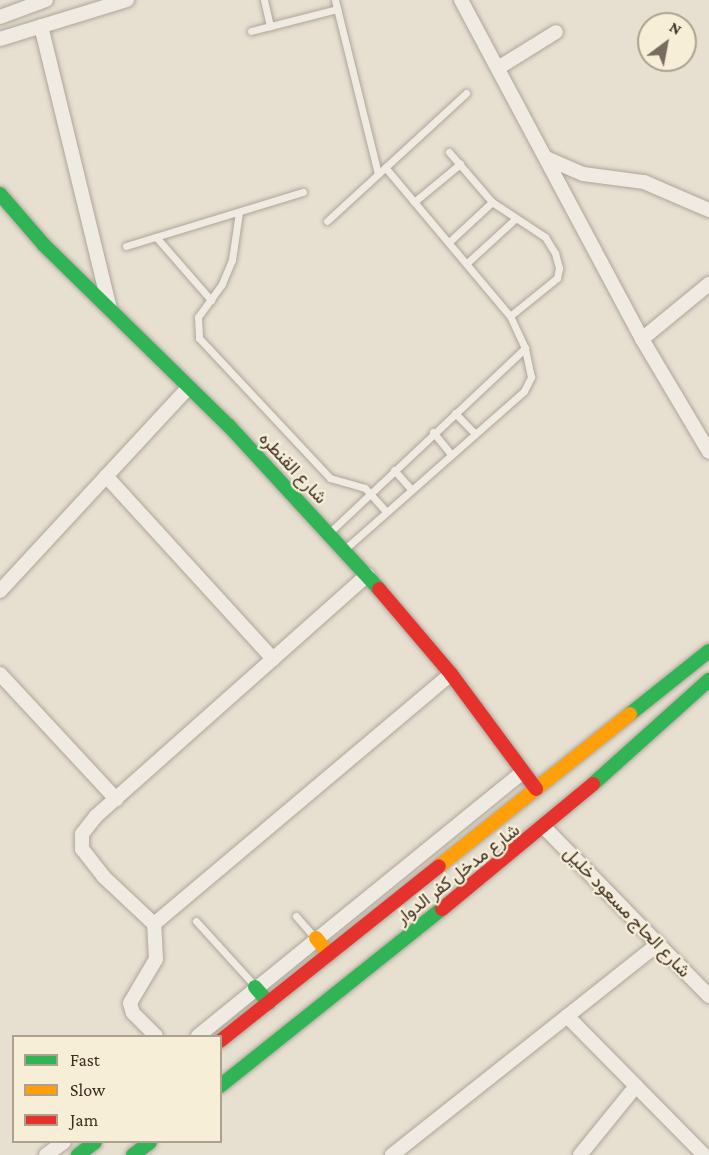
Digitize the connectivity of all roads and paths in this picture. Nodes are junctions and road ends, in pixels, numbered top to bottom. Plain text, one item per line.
1 (46, 0) edge
2 (127, 0) edge
3 (264, 0) edge
4 (335, 0) edge
5 (461, 0) edge
6 (337, 9) junction
7 (0, 17) edge
8 (42, 26) junction
9 (270, 26) junction
10 (251, 31) dead end
11 (556, 33) dead end
12 (0, 39) edge
13 (498, 68) junction
14 (466, 93) dead end
15 (449, 152) dead end
16 (546, 158) junction
17 (460, 164) junction
18 (385, 167) junction
19 (378, 174) junction
20 (303, 192) dead end
21 (0, 194) edge
22 (414, 202) junction
23 (492, 202) junction
24 (709, 210) edge
25 (239, 212) junction
26 (514, 220) junction
27 (327, 221) dead end
28 (156, 237) junction
29 (448, 242) junction
30 (126, 246) dead end
31 (466, 263) junction
32 (709, 284) edge
33 (211, 300) junction
34 (110, 311) junction
35 (510, 316) junction
36 (642, 339) junction
37 (525, 348) junction
38 (189, 387) junction
39 (454, 413) junction
40 (433, 432) junction
41 (474, 434) junction
42 (709, 452) edge
43 (450, 453) junction
44 (394, 470) junction
45 (106, 476) junction
46 (411, 489) junction
47 (371, 492) junction
48 (386, 511) junction
49 (329, 533) junction
50 (344, 550) junction
51 (367, 575) junction
52 (0, 591) edge
53 (709, 651) edge
54 (273, 659) junction
55 (0, 674) edge
56 (452, 674) junction
57 (709, 680) edge
58 (522, 773) junction
59 (536, 789) junction
60 (116, 799) junction
61 (545, 828) junction
62 (296, 916) dead end
63 (196, 921) dead end
64 (154, 924) junction
65 (316, 938) junction
66 (658, 944) junction
67 (329, 954) junction
68 (255, 987) junction
69 (709, 996) edge
70 (269, 1003) junction
71 (567, 1016) junction
72 (155, 1035) edge
73 (199, 1035) edge
74 (222, 1039) edge
75 (222, 1084) edge
76 (636, 1086) junction
77 (63, 1143) edge
78 (94, 1143) edge
79 (149, 1143) edge
80 (46, 1155) edge
81 (78, 1155) edge
82 (133, 1155) edge
83 (392, 1155) edge
84 (580, 1155) edge
85 (704, 1155) edge

1 - 7 street
2 - 8 street
3 - 9 lane
4 - 6 lane
5 - 13 street
6 - 9 lane
6 - 19 lane
8 - 12 street
8 - 34 street
9 - 10 lane
11 - 13 street
13 - 16 street
14 - 18 lane
15 - 17 lane
16 - 24 street
16 - 36 street
17 - 22 lane
17 - 23 lane
18 - 19 lane
18 - 22 lane
19 - 27 lane
20 - 25 lane
21 - 34 main road, شارع القنطره
22 - 29 lane
23 - 26 lane
23 - 29 lane
25 - 28 lane
25 - 33 lane
26 - 31 lane
26 - 35 lane
28 - 30 lane
28 - 33 lane
29 - 31 lane
31 - 35 lane
32 - 36 street
33 - 47 lane
34 - 38 main road, شارع القنطره
35 - 37 lane
36 - 42 street
37 - 39 lane
37 - 41 lane
38 - 45 street
38 - 49 main road, شارع القنطره
39 - 40 lane
39 - 41 lane
40 - 43 lane
40 - 44 lane
41 - 43 lane
43 - 46 lane
44 - 46 lane
44 - 47 lane
45 - 52 street
45 - 54 street
46 - 48 lane
47 - 48 lane
47 - 49 lane
48 - 50 lane
49 - 50 main road, شارع القنطره
50 - 51 main road, شارع القنطره
51 - 54 street
51 - 56 main road, شارع القنطره
53 - 59 main road, شارع مدخل كفر الدوار
54 - 60 street
55 - 60 street
56 - 58 main road, شارع القنطره
56 - 64 street
57 - 61 main road, شارع مدخل كفر الدوار
58 - 59 main road, شارع القنطره
58 - 65 street
59 - 67 main road, شارع مدخل كفر الدوار
60 - 64 street
61 - 66 street, شارع الحاج مسعود خليل
61 - 75 main road, شارع مدخل كفر الدوار
62 - 65 lane
63 - 68 lane
64 - 72 street
65 - 67 main road
65 - 68 street
66 - 69 street, شارع الحاج مسعود خليل
66 - 71 street
67 - 70 main road, شارع مدخل كفر الدوار
68 - 70 main road
68 - 73 street
70 - 74 main road, شارع مدخل كفر الدوار
71 - 76 street
71 - 83 street
76 - 84 street
76 - 85 street
77 - 80 street
78 - 81 main road
79 - 82 main road

